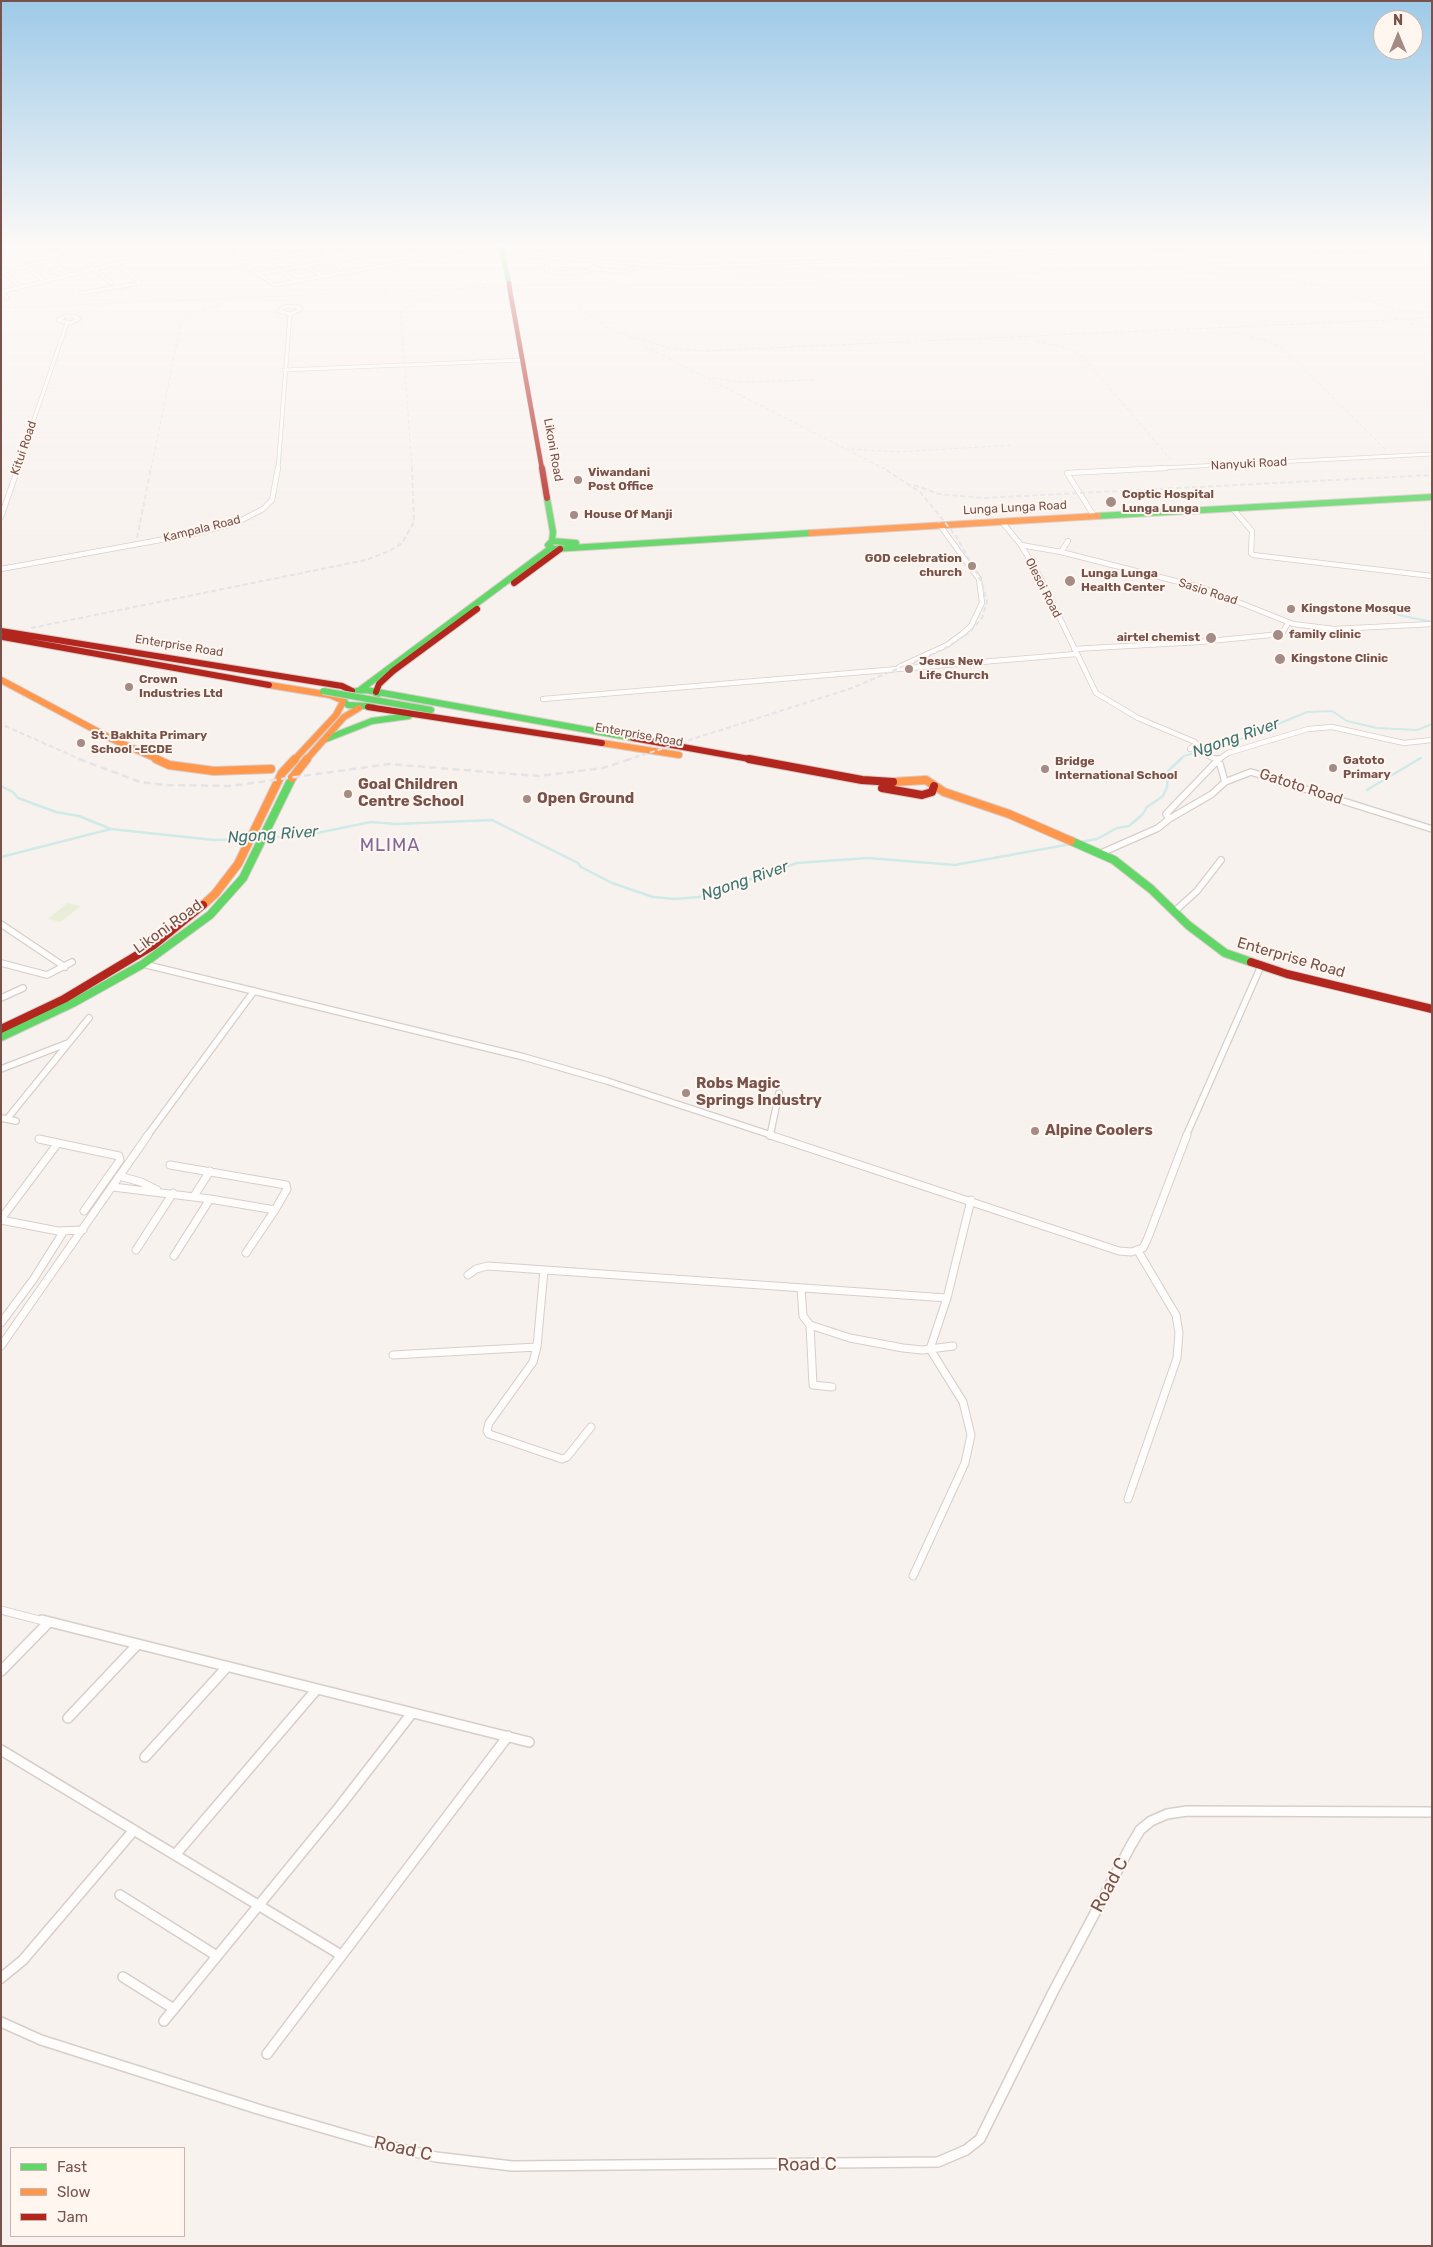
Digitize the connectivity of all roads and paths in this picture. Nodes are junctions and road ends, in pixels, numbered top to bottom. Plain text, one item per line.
1 (59, 348) edge
2 (286, 348) edge
3 (520, 348) edge
4 (521, 348) edge
5 (522, 360) junction
6 (284, 370) junction
7 (532, 407) junction
8 (1432, 454) edge
9 (1432, 497) edge
10 (1232, 508) junction
11 (1094, 516) junction
12 (1, 517) edge
13 (1002, 522) junction
14 (939, 524) junction
15 (1068, 541) dead end
16 (560, 545) junction
17 (1021, 545) junction
18 (1061, 552) junction
19 (1, 569) edge
20 (1432, 576) edge
21 (1288, 623) junction
22 (1432, 624) edge
23 (1, 631) edge
24 (1, 637) edge
25 (1075, 652) junction
26 (156, 655) junction
27 (144, 664) junction
28 (893, 670) junction
29 (1, 680) edge
30 (356, 690) junction
31 (376, 692) junction
32 (543, 699) dead end
33 (342, 704) junction
34 (364, 706) junction
35 (351, 712) junction
36 (437, 716) junction
37 (619, 734) junction
38 (1432, 740) edge
39 (320, 742) junction
40 (606, 742) junction
41 (1190, 749) dead end
42 (1200, 753) dead end
43 (1217, 761) junction
44 (304, 762) junction
45 (285, 769) junction
46 (295, 775) junction
47 (906, 782) junction
48 (1225, 782) junction
49 (934, 786) junction
50 (908, 792) junction
51 (926, 794) junction
52 (961, 799) junction
53 (1169, 819) junction
54 (1432, 829) edge
55 (1099, 854) junction
56 (1221, 860) dead end
57 (1175, 910) junction
58 (1, 924) edge
59 (72, 962) dead end
60 (1, 963) edge
61 (143, 964) junction
62 (1261, 966) junction
63 (65, 967) junction
64 (23, 988) dead end
65 (254, 991) junction
66 (1, 998) edge
67 (1432, 1009) edge
68 (89, 1018) dead end
69 (1, 1029) edge
70 (1, 1037) edge
71 (70, 1042) junction
72 (1, 1069) edge
73 (779, 1093) dead end
74 (4, 1119) edge
75 (16, 1121) dead end
76 (770, 1137) junction
77 (39, 1139) dead end
78 (58, 1143) junction
79 (170, 1164) dead end
80 (210, 1171) junction
81 (120, 1176) junction
82 (113, 1186) junction
83 (158, 1191) junction
84 (173, 1194) junction
85 (194, 1196) junction
86 (210, 1199) junction
87 (971, 1200) junction
88 (275, 1210) junction
89 (84, 1211) dead end
90 (1, 1220) edge
91 (82, 1230) junction
92 (60, 1232) junction
93 (77, 1238) junction
94 (136, 1250) dead end
95 (1138, 1251) junction
96 (246, 1253) dead end
97 (174, 1256) dead end
98 (544, 1270) junction
99 (468, 1275) dead end
100 (802, 1288) junction
101 (948, 1298) junction
102 (2, 1321) edge
103 (810, 1325) junction
104 (1, 1346) edge
105 (953, 1346) dead end
106 (537, 1347) junction
107 (930, 1350) junction
108 (393, 1356) dead end
109 (832, 1387) dead end
110 (591, 1427) dead end
111 (1128, 1498) dead end
112 (913, 1576) dead end
113 (1, 1610) edge
114 (49, 1622) junction
115 (137, 1645) junction
116 (226, 1668) junction
117 (1, 1672) edge
118 (316, 1690) junction
119 (412, 1713) junction
120 (68, 1718) dead end
121 (508, 1736) junction
122 (529, 1742) dead end
123 (1, 1750) edge
124 (145, 1757) dead end
125 (1432, 1812) edge
126 (134, 1830) junction
127 (175, 1855) junction
128 (120, 1896) dead end
129 (258, 1904) junction
130 (217, 1956) junction
131 (341, 1956) junction
132 (123, 1977) dead end
133 (1, 1978) edge
134 (174, 2009) junction
135 (164, 2021) dead end
136 (3, 2023) edge
137 (266, 2054) dead end

1 - 12 street, Kitui Road
2 - 6 street, Kampala Road
3 - 5 main road, Likoni Road
4 - 7 main road, Likoni Road
5 - 6 street
5 - 7 main road, Likoni Road
6 - 19 street, Kampala Road
7 - 16 main road, Likoni Road
8 - 11 street, Nanyuki Road
9 - 10 main road, Lunga Lunga Road
10 - 11 main road, Lunga Lunga Road
10 - 20 street
11 - 13 main road, Lunga Lunga Road
13 - 14 main road, Lunga Lunga Road
13 - 17 street, Olesoi Road
14 - 16 main road, Lunga Lunga Road
14 - 28 street
15 - 18 street
16 - 30 main road
16 - 31 main road
17 - 18 street, Sasio Road
17 - 25 street, Olesoi Road
18 - 21 street, Sasio Road
21 - 22 street, Sasio Road
21 - 25 street
23 - 26 main road, Enterprise Road
24 - 27 main road, Enterprise Road
25 - 28 street
25 - 41 street, Olesoi Road
26 - 30 main road, Enterprise Road
26 - 37 main road
27 - 33 main road, Enterprise Road
27 - 40 main road, bridge
28 - 32 street
29 - 45 main road
30 - 31 main road, Enterprise Road
30 - 33 main road, Likoni Road
31 - 34 main road
31 - 37 main road, Enterprise Road
33 - 34 main road, Enterprise Road
33 - 35 main road
33 - 45 main road, Likoni Road
34 - 35 main road, Likoni Road
34 - 36 main road, Enterprise Road
35 - 39 main road, Likoni Road
36 - 39 main road
36 - 40 main road, Enterprise Road
37 - 47 main road, Enterprise Road
38 - 43 street
39 - 44 main road, Likoni Road
40 - 50 main road, Enterprise Road
42 - 43 street
43 - 48 street
43 - 53 street
44 - 45 main road
44 - 46 main road, Likoni Road
45 - 46 main road
45 - 69 main road, Likoni Road
46 - 61 main road, Likoni Road
47 - 49 main road, Enterprise Road
47 - 50 main road
48 - 53 street, Gatoto Road
48 - 54 street, Gatoto Road
49 - 51 main road
49 - 52 main road
50 - 51 main road, Enterprise Road
51 - 52 main road
52 - 55 main road, Enterprise Road
53 - 55 street, Gatoto Road
55 - 57 main road, Enterprise Road
56 - 57 street
57 - 62 main road, Enterprise Road
58 - 63 street
59 - 63 street
60 - 63 street
61 - 65 street
61 - 70 main road, Likoni Road
62 - 67 main road, Enterprise Road
62 - 95 street
64 - 66 street
65 - 76 street
65 - 81 street
68 - 71 street
71 - 72 street
71 - 74 street
73 - 76 street
74 - 75 street
76 - 87 street
77 - 78 street
78 - 89 street
78 - 90 street
79 - 80 street
80 - 85 street
80 - 88 street
81 - 82 street
81 - 83 street
82 - 83 street
82 - 91 street
83 - 84 street
84 - 85 street
84 - 94 street
85 - 86 street
86 - 88 street
86 - 97 street
87 - 95 street
87 - 101 street
88 - 96 street
90 - 92 street
91 - 92 street
91 - 93 street
92 - 93 street
92 - 102 street
93 - 104 street
95 - 111 street
98 - 99 street
98 - 100 street
98 - 106 street
100 - 101 street
100 - 103 street
101 - 107 street
103 - 107 street
103 - 109 street
105 - 107 street
106 - 108 street
106 - 110 street
107 - 112 street
113 - 114 street
114 - 115 street
114 - 117 street
115 - 116 street
115 - 120 street
116 - 118 street
116 - 124 street
118 - 119 street
118 - 127 street
119 - 121 street
119 - 129 street
121 - 122 street
121 - 131 street
123 - 126 street
125 - 136 street, Road C
126 - 127 street
126 - 133 street
127 - 129 street
128 - 130 street
129 - 130 street
129 - 131 street
130 - 134 street
131 - 137 street
132 - 134 street
134 - 135 street

